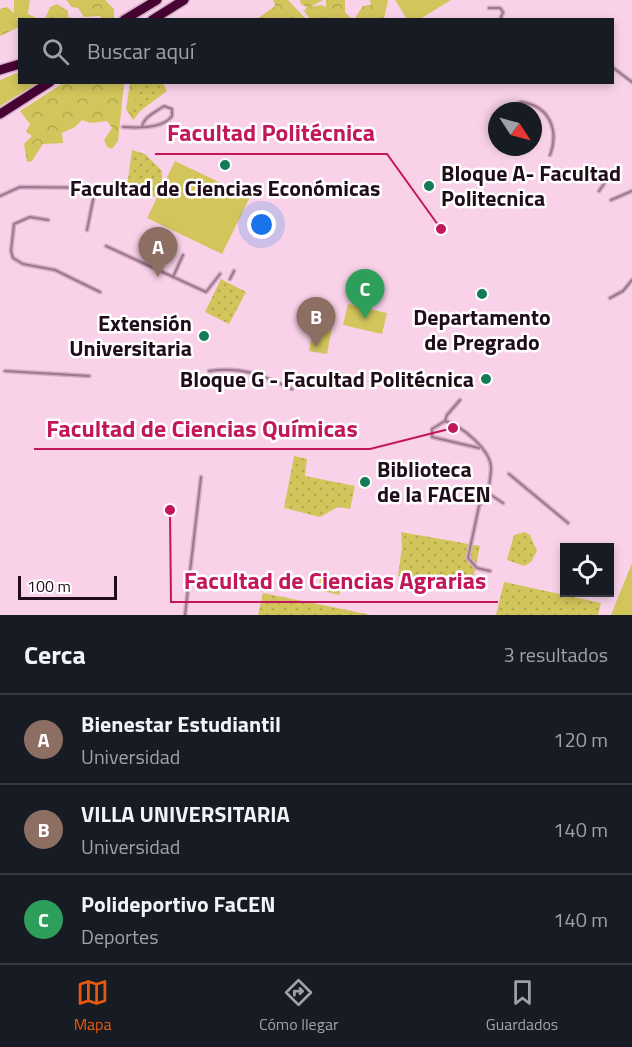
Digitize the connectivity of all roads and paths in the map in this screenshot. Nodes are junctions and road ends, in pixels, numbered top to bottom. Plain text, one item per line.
1 (157, 0) edge
2 (184, 0) edge
3 (489, 8) dead end
4 (127, 18) edge
5 (155, 18) edge
6 (501, 18) edge
7 (18, 65) edge
8 (614, 68) edge
9 (0, 70) edge
10 (632, 82) edge
11 (47, 84) edge
12 (542, 112) edge
13 (0, 114) edge
14 (123, 127) dead end
15 (142, 127) junction
16 (550, 155) dead end
17 (613, 171) dead end
18 (114, 188) dead end
19 (95, 190) junction
20 (599, 191) dead end
21 (632, 191) edge
22 (0, 196) edge
23 (612, 200) dead end
24 (48, 220) dead end
25 (87, 230) dead end
26 (106, 246) dead end
27 (183, 255) dead end
28 (234, 271) dead end
29 (220, 274) dead end
30 (173, 277) junction
31 (230, 279) dead end
32 (632, 280) edge
33 (100, 292) dead end
34 (610, 298) dead end
35 (5, 371) dead end
36 (209, 371) dead end
37 (89, 376) dead end
38 (292, 389) dead end
39 (460, 400) dead end
40 (445, 421) junction
41 (480, 448) junction
42 (509, 474) dead end
43 (201, 477) dead end
44 (488, 493) junction
45 (503, 503) dead end
46 (568, 522) dead end
47 (490, 571) dead end
48 (185, 615) edge

1 - 4 highway
2 - 5 highway
3 - 6 lane
7 - 9 highway
8 - 10 lane
11 - 13 highway
12 - 16 lane
14 - 15 lane
15 - 15 lane
17 - 20 lane
18 - 19 lane
19 - 22 lane
19 - 25 lane
21 - 23 lane
24 - 33 lane
26 - 30 lane
27 - 30 lane
28 - 31 lane
29 - 30 lane
32 - 34 lane
35 - 37 lane
36 - 38 lane
39 - 40 lane
40 - 41 lane
40 - 41 lane
41 - 44 lane
42 - 46 lane
43 - 48 lane
44 - 45 lane
44 - 47 lane

